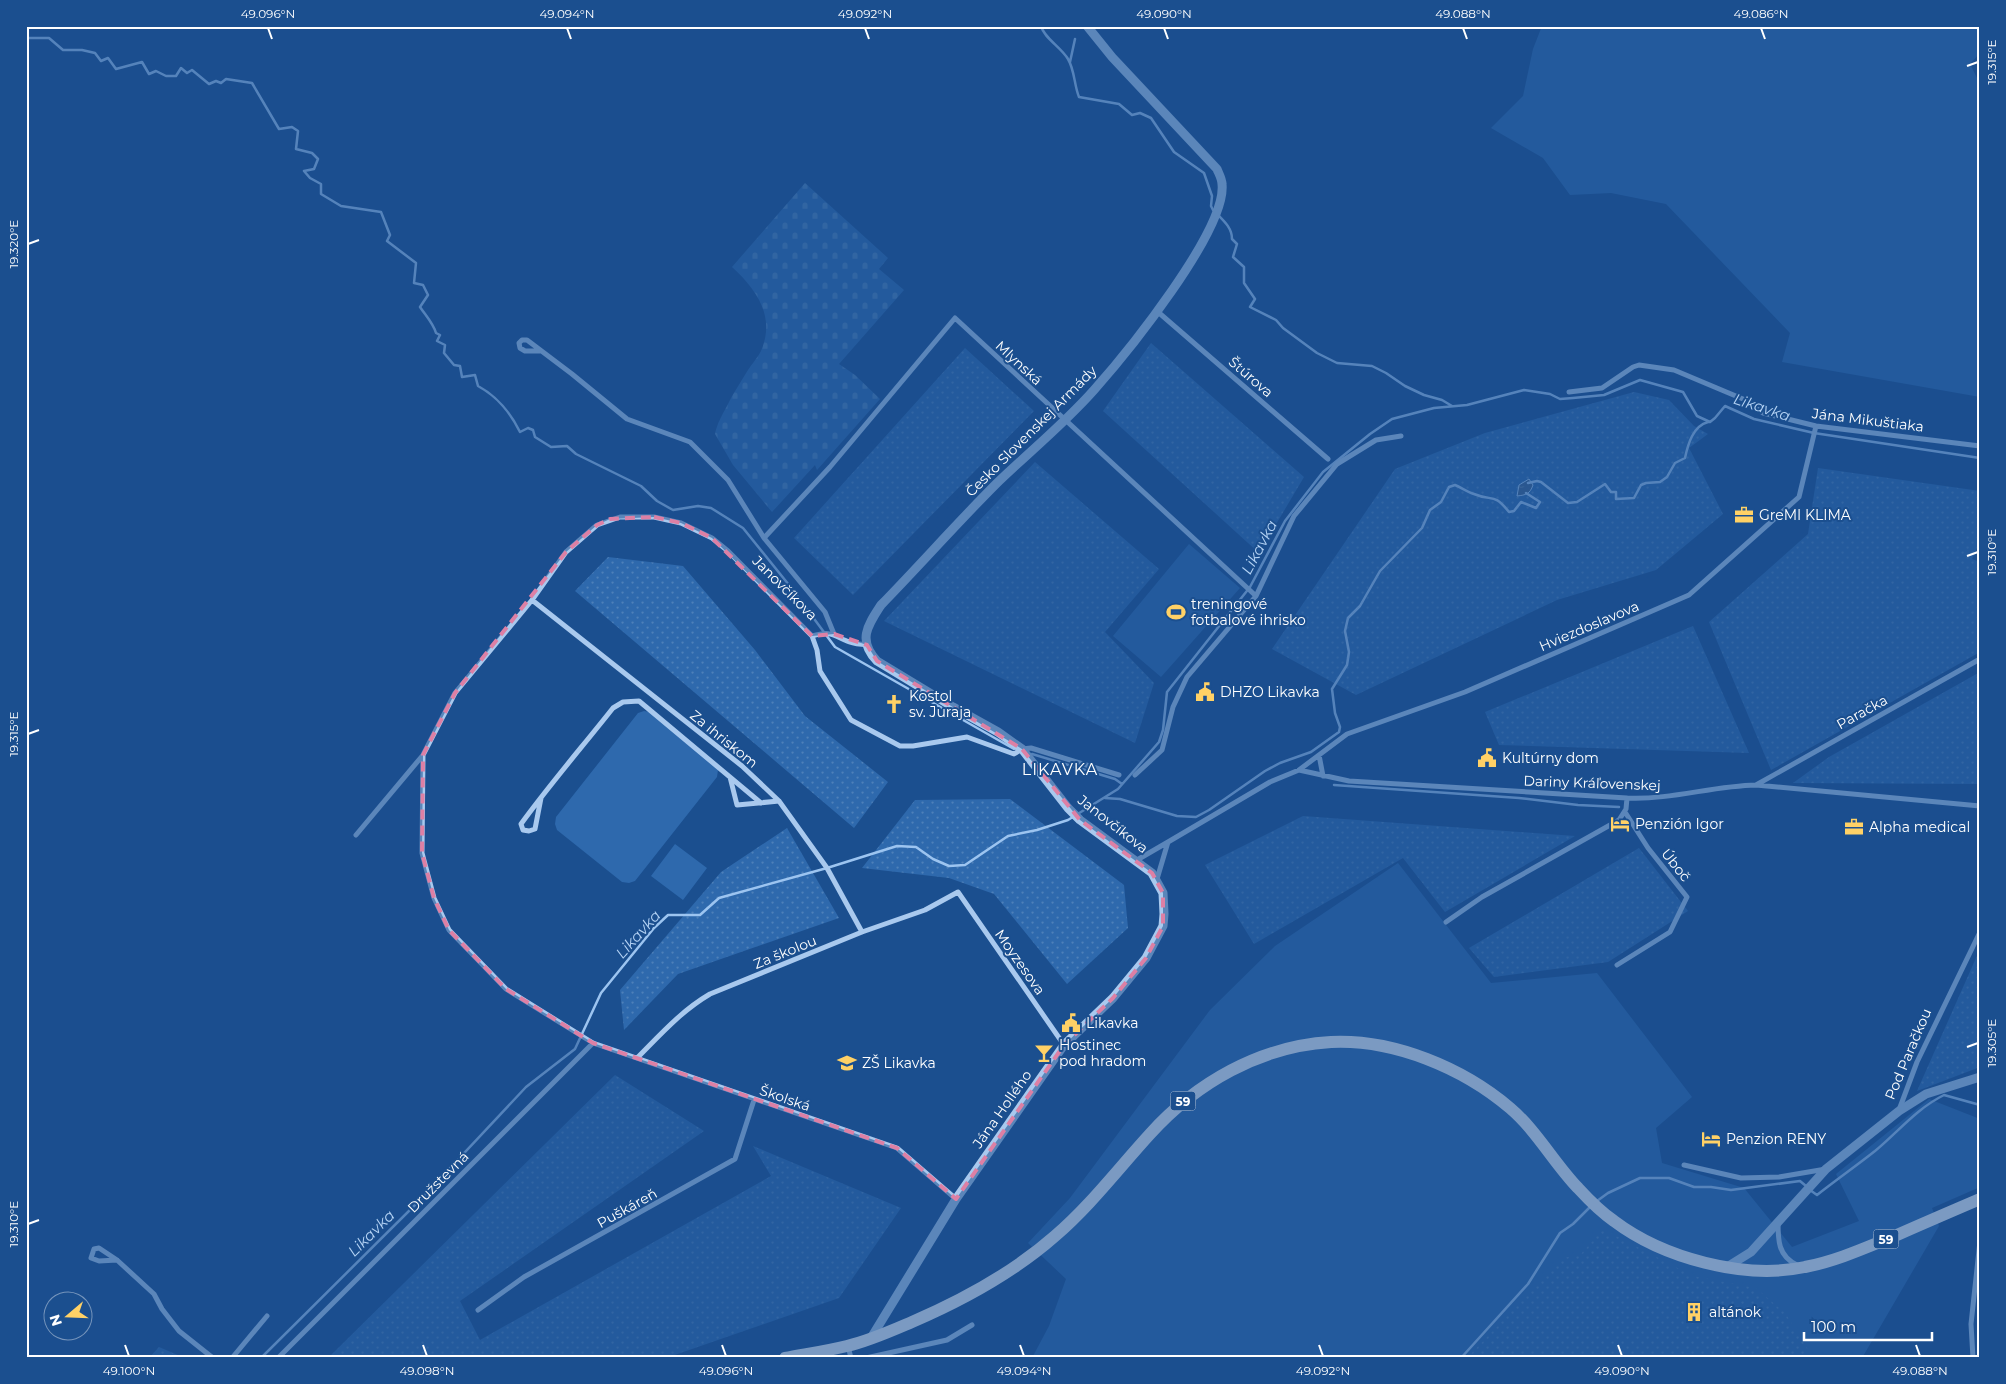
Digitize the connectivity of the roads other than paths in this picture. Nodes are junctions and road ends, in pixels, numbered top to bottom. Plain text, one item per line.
1 (1087, 26) edge
2 (1158, 312) junction
3 (540, 351) dead end
4 (1569, 392) dead end
5 (1064, 420) junction
6 (1816, 426) junction
7 (1401, 436) dead end
8 (1980, 446) edge
9 (1328, 460) dead end
10 (764, 538) junction
11 (1254, 594) junction
12 (532, 600) junction
13 (834, 634) junction
14 (812, 636) junction
15 (867, 645) junction
16 (1980, 659) edge
17 (1022, 749) junction
18 (424, 755) junction
19 (1319, 755) junction
20 (1299, 770) junction
21 (1120, 775) dead end
22 (1135, 775) dead end
23 (1323, 776) junction
24 (730, 777) junction
25 (1756, 785) junction
26 (541, 798) junction
27 (1627, 798) junction
28 (779, 801) junction
29 (760, 803) junction
30 (1980, 806) edge
31 (1625, 812) junction
32 (356, 836) dead end
33 (1168, 842) junction
34 (1137, 860) junction
35 (1156, 879) junction
36 (958, 892) joint
37 (1446, 922) dead end
38 (862, 932) junction
39 (1980, 932) edge
40 (1617, 965) dead end
41 (593, 1043) junction
42 (1064, 1045) junction
43 (637, 1058) junction
44 (1978, 1080) edge
45 (754, 1100) junction
46 (1899, 1111) junction
47 (1684, 1165) dead end
48 (1826, 1169) junction
49 (956, 1199) junction
50 (1980, 1199) edge
51 (1778, 1221) junction
52 (1980, 1241) edge
53 (117, 1260) junction
54 (1727, 1267) junction
55 (1803, 1268) junction
56 (478, 1310) dead end
57 (267, 1316) dead end
58 (972, 1325) dead end
59 (871, 1338) junction
60 (850, 1352) edge
61 (213, 1358) edge
62 (232, 1358) edge
63 (278, 1358) edge
64 (786, 1358) edge
65 (866, 1358) edge
66 (1973, 1358) edge

1 - 2 street, Česko Slovenskej Armády
2 - 5 street, Česko Slovenskej Armády
2 - 9 street, Štúrova
3 - 10 street
4 - 6 street, Jána Mikuštiaka
5 - 10 street, Mlynská
5 - 11 street, Mlynská
5 - 15 street, Česko Slovenskej Armády
6 - 8 street, Jána Mikuštiaka
6 - 19 street, Hviezdoslavova
7 - 11 street
10 - 13 street
11 - 22 street
12 - 14 street, Janovčíkova
12 - 18 street, Janovčíkova
12 - 28 street, Za ihriskom
13 - 14 street, Janovčíkova
13 - 15 street, Janovčíkova
14 - 17 street
15 - 17 street, Janovčíkova
16 - 25 street, Paračka
17 - 21 street
17 - 34 street, Janovčíkova
18 - 32 street
18 - 41 street, Školská
19 - 20 street, Hviezdoslavova
19 - 23 street
20 - 23 street, Dariny Kráľovenskej
20 - 33 street
23 - 27 street, Dariny Kráľovenskej
24 - 26 street
24 - 29 street
24 - 29 street
25 - 27 street, Dariny Kráľovenskej
25 - 30 street, Dariny Kráľovenskej
26 - 26 street
27 - 31 street
28 - 29 street
28 - 38 street, Za ihriskom
31 - 37 street
31 - 40 street, Úboč
33 - 34 street
33 - 35 street
34 - 35 street, Janovčíkova
35 - 42 street, Jána Hollého
36 - 38 street, Za školou
36 - 42 street, Moyzesova
38 - 43 street, Za školou
39 - 46 street, Pod Paračkou
41 - 43 street, Školská
41 - 63 street, Družstevná
42 - 49 street, Jána Hollého
43 - 45 street, Školská
44 - 46 street
45 - 49 street, Školská
45 - 56 street, Puškáreň
46 - 48 street, Pod Paračkou
47 - 48 street
48 - 51 street, Pod Paračkou
49 - 59 street, Jána Hollého
50 - 55 main road, 59
51 - 54 street, Pod Paračkou
51 - 55 street
52 - 66 street
53 - 53 street
53 - 61 street
54 - 55 main road, 59
54 - 59 main road, 59
57 - 62 street
58 - 65 street
59 - 60 main road, 59
60 - 64 main road, 59

